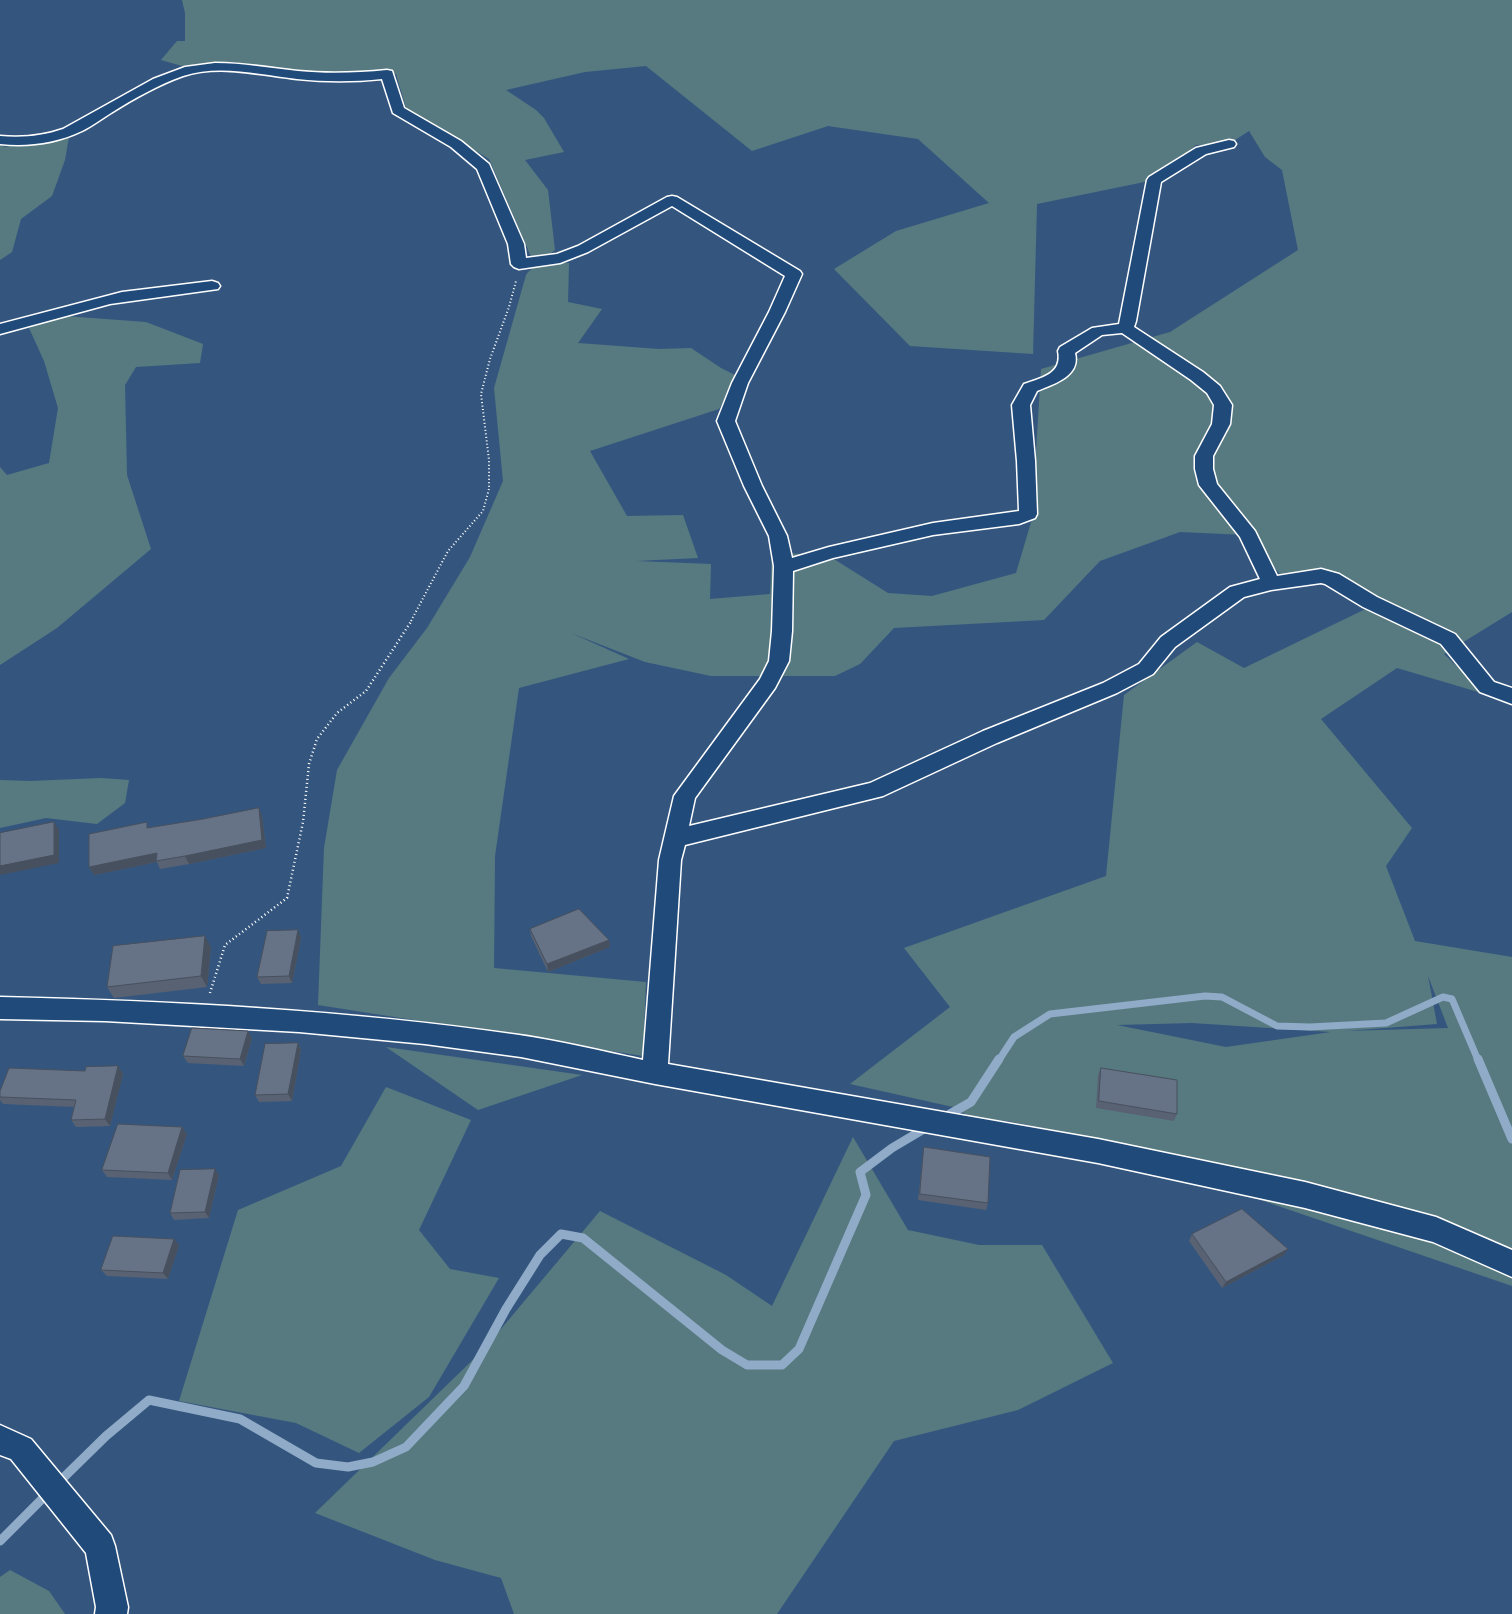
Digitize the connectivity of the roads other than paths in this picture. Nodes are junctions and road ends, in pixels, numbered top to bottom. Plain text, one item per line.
1 (0, 140) edge
2 (1229, 144) dead end
3 (212, 286) dead end
4 (1125, 328) junction
5 (0, 329) edge
6 (784, 566) junction
7 (1271, 583) junction
8 (1512, 696) edge
9 (676, 838) junction
10 (0, 1008) edge
11 (655, 1073) junction
12 (1512, 1264) edge
13 (0, 1440) edge
14 (111, 1614) edge

1 - 6 street
2 - 4 street
3 - 5 street
4 - 6 street
4 - 7 street
6 - 9 street
7 - 8 street
7 - 9 street
9 - 11 street
10 - 11 street
11 - 12 street
13 - 14 street

